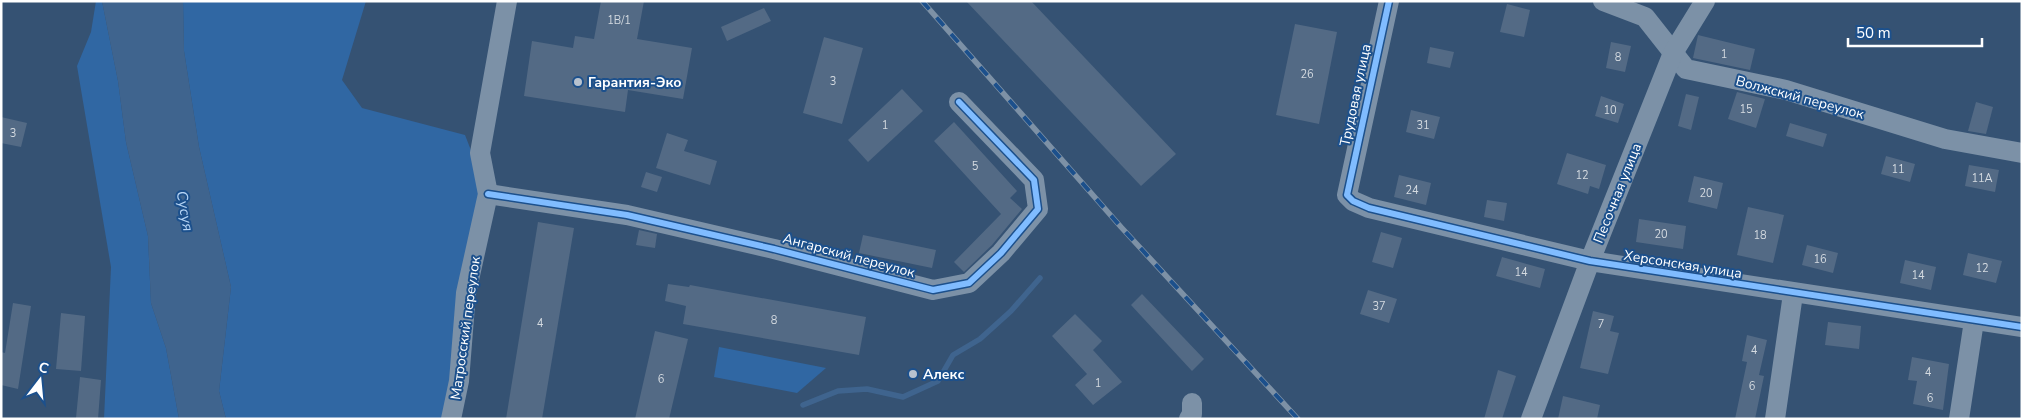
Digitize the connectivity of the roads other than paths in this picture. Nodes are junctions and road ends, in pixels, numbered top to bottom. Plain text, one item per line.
1 (507, 1) edge
2 (1389, 1) edge
3 (1603, 1) edge
4 (1705, 1) edge
5 (1674, 53) junction
6 (959, 102) dead end
7 (2022, 153) edge
8 (488, 194) junction
9 (1347, 195) joint
10 (1590, 262) junction
11 (1793, 294) junction
12 (1974, 321) junction
13 (2022, 327) edge
14 (451, 419) edge
15 (1531, 419) edge
16 (1775, 419) edge
17 (1959, 419) edge

1 - 8 street, Матросский переулок
2 - 9 street, Трудовая улица
3 - 5 street, Волжский переулок
4 - 5 street, Песочная улица
5 - 7 street, Волжский переулок
5 - 10 street, Песочная улица
6 - 8 street, Ангарский переулок
8 - 14 street, Матросский переулок
9 - 10 street, Херсонская улица
10 - 11 street, Херсонская улица
10 - 15 street, Песочная улица
11 - 12 street, Херсонская улица
11 - 16 street
12 - 13 street, Херсонская улица
12 - 17 street

